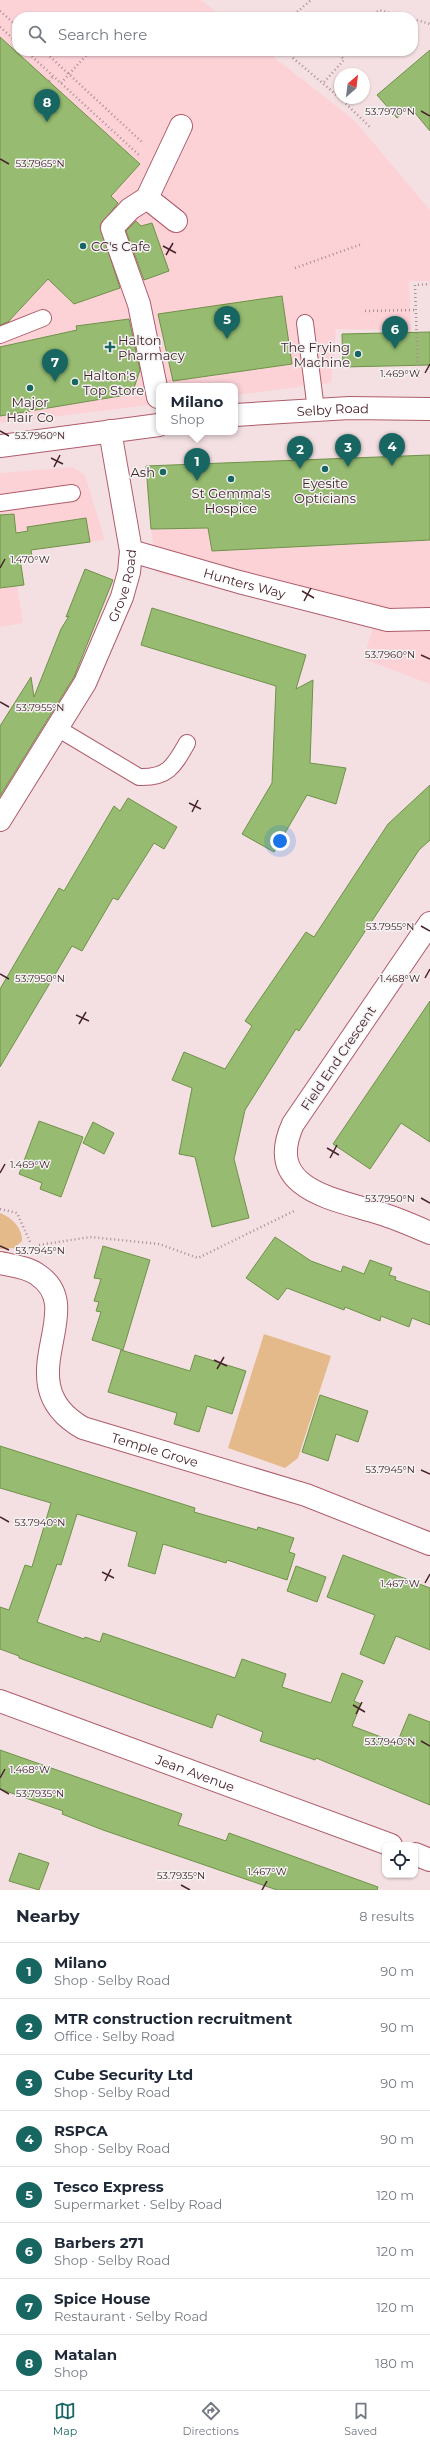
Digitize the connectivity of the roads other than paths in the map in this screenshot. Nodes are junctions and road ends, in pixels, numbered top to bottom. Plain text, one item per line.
1 (181, 126) dead end
2 (147, 198) junction
3 (176, 221) dead end
4 (43, 318) dead end
5 (305, 323) dead end
6 (0, 335) edge
7 (156, 387) edge
8 (430, 409) edge
9 (316, 410) junction
10 (238, 415) edge
11 (156, 425) edge
12 (110, 431) junction
13 (0, 446) edge
14 (72, 493) dead end
15 (0, 503) edge
16 (131, 551) junction
17 (430, 619) edge
18 (57, 728) junction
19 (187, 743) dead end
20 (0, 820) edge
21 (430, 923) edge
22 (430, 1233) edge
23 (0, 1263) edge
24 (430, 1544) edge
25 (0, 1700) edge
26 (383, 1842) edge
27 (418, 1855) edge
28 (430, 1860) edge

1 - 2 street
2 - 3 street
2 - 7 street
4 - 6 lane
5 - 9 lane
8 - 9 street, Selby Road
9 - 10 street, Selby Road
11 - 12 street
12 - 13 street
12 - 16 street, Grove Road
14 - 15 lane
16 - 17 street, Hunters Way
16 - 18 street, Grove Road
18 - 19 lane
18 - 20 street, Grove Road
21 - 22 street, Field End Crescent
23 - 24 street, Temple Grove
25 - 26 street, Jean Avenue
27 - 28 street

